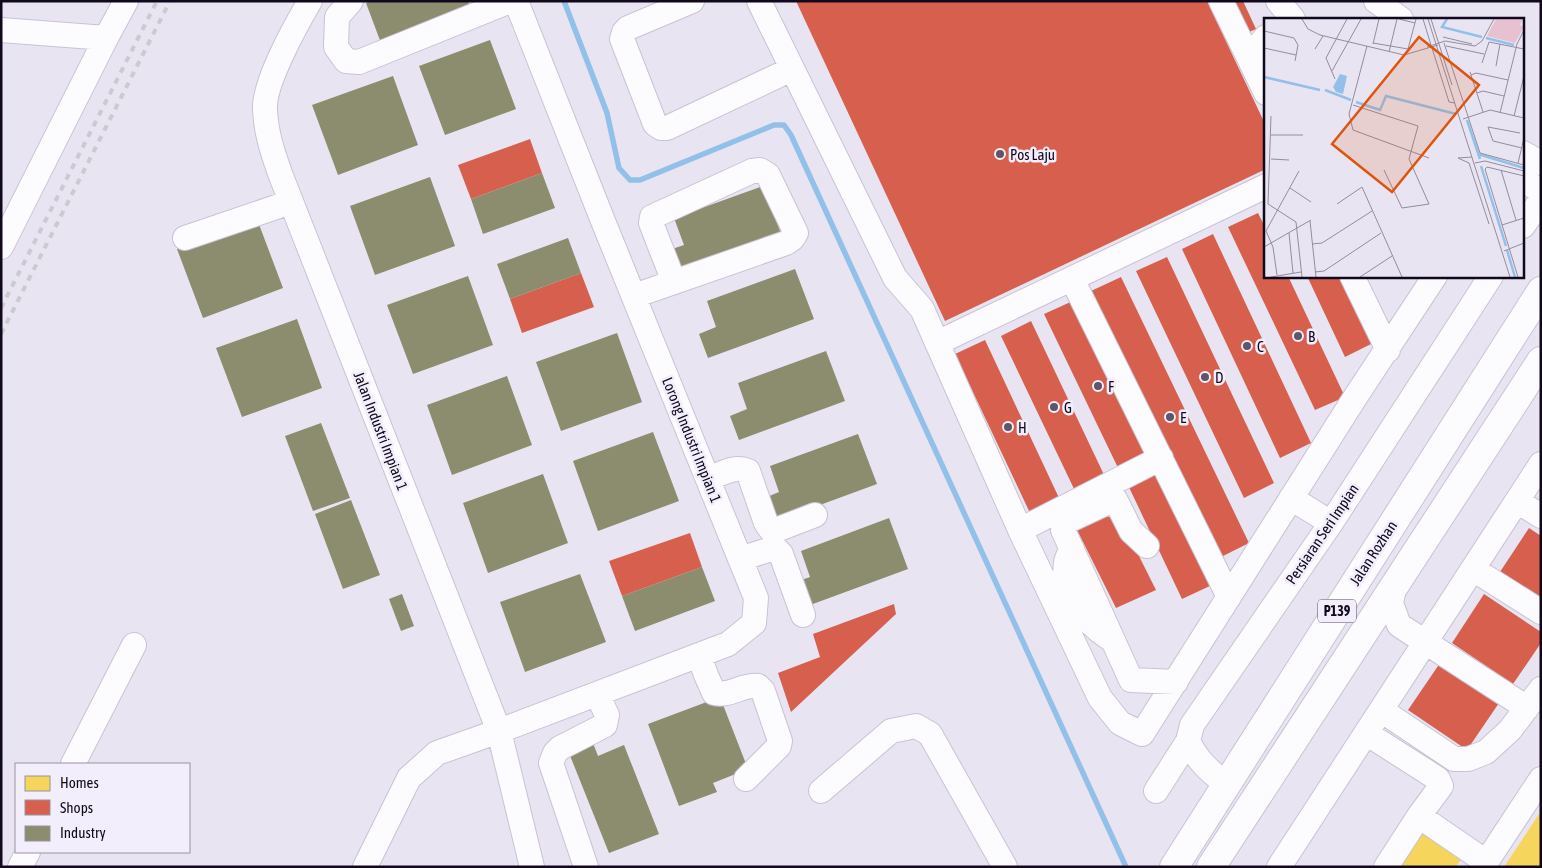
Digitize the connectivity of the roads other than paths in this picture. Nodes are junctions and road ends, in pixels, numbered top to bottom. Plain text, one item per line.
1 (126, 1) edge
2 (310, 1) edge
3 (351, 1) edge
4 (510, 1) edge
5 (516, 1) edge
6 (692, 1) edge
7 (759, 1) edge
8 (1221, 1) edge
9 (1376, 1) edge
10 (486, 6) edge
11 (1400, 18) edge
12 (1, 30) edge
13 (106, 38) junction
14 (1264, 39) edge
15 (1253, 66) junction
16 (792, 69) junction
17 (1264, 89) edge
18 (1524, 153) edge
19 (1541, 163) edge
20 (1524, 181) edge
21 (1264, 187) edge
22 (1541, 192) edge
23 (1541, 200) edge
24 (291, 202) junction
25 (1524, 225) edge
26 (185, 238) dead end
27 (1, 247) edge
28 (1353, 278) edge
29 (1434, 278) edge
30 (1490, 278) edge
31 (1072, 279) junction
32 (674, 282) junction
33 (1541, 291) edge
34 (634, 296) junction
35 (937, 343) junction
36 (1388, 350) junction
37 (1541, 361) edge
38 (1161, 458) junction
39 (1541, 464) edge
40 (708, 479) junction
41 (1291, 498) junction
42 (1517, 501) junction
43 (816, 515) dead end
44 (1541, 516) edge
45 (1330, 522) junction
46 (1020, 530) junction
47 (1147, 546) dead end
48 (740, 559) junction
49 (1472, 569) junction
50 (1395, 584) junction
51 (1230, 597) junction
52 (1541, 612) edge
53 (803, 614) dead end
54 (1399, 626) junction
55 (1358, 639) junction
56 (1425, 642) junction
57 (134, 645) dead end
58 (699, 655) junction
59 (1176, 682) junction
60 (1541, 689) edge
61 (597, 694) junction
62 (1528, 708) junction
63 (1381, 710) junction
64 (499, 731) junction
65 (1366, 733) junction
66 (1188, 741) junction
67 (74, 763) edge
68 (746, 779) dead end
69 (1541, 779) edge
70 (1226, 784) junction
71 (821, 791) dead end
72 (1156, 791) dead end
73 (1419, 816) junction
74 (27, 853) edge
75 (1484, 864) edge
76 (20, 867) edge
77 (365, 867) edge
78 (532, 867) edge
79 (586, 867) edge
80 (1005, 867) edge
81 (1174, 867) edge
82 (1211, 867) edge
83 (1279, 867) edge
84 (1386, 867) edge

1 - 13 street
2 - 24 street, Jalan Industri Impian 1
3 - 10 street
4 - 10 street
5 - 34 street, Lorong Industri Impian 1
6 - 16 street
7 - 16 street
8 - 15 street
9 - 11 street
12 - 13 street
13 - 27 street
14 - 15 street
15 - 17 street
16 - 35 street
18 - 19 street
20 - 22 street
21 - 31 street
23 - 25 street
24 - 26 street
24 - 64 street, Jalan Industri Impian 1
28 - 36 street
29 - 36 street
30 - 45 street, Persiaran Seri Impian
31 - 35 street
31 - 38 street
32 - 32 street
32 - 34 street
33 - 70 main road, Jalan Rozhan / P139
34 - 40 street, Lorong Industri Impian 1
35 - 46 street
36 - 41 street
37 - 50 main road, P139
38 - 46 street
38 - 51 street
39 - 42 street
40 - 43 street
40 - 48 street, Lorong Industri Impian 1
41 - 45 street
41 - 51 street
42 - 44 street
42 - 49 street
45 - 66 street, Persiaran Seri Impian
46 - 59 street
47 - 59 street
48 - 53 street
48 - 58 street, Lorong Industri Impian 1
49 - 52 street
49 - 56 street
50 - 54 street
50 - 55 main road, P139
51 - 59 street
54 - 55 street
54 - 56 street
55 - 82 main road, P139
56 - 62 street
56 - 63 street
57 - 67 street
58 - 61 street, Lorong Industri Impian 1
58 - 68 street
60 - 62 street
61 - 64 street, Lorong Industri Impian 1
61 - 79 street
62 - 63 street
63 - 65 street
64 - 77 street, Lorong Industri Impian 1
64 - 78 street, Jalan Industri Impian 1
65 - 73 street
65 - 83 street
66 - 70 street
66 - 72 street, Persiaran Seri Impian
69 - 75 street
70 - 81 main road, Jalan Rozhan / P139
71 - 80 street
73 - 75 street
73 - 84 street
74 - 76 street

